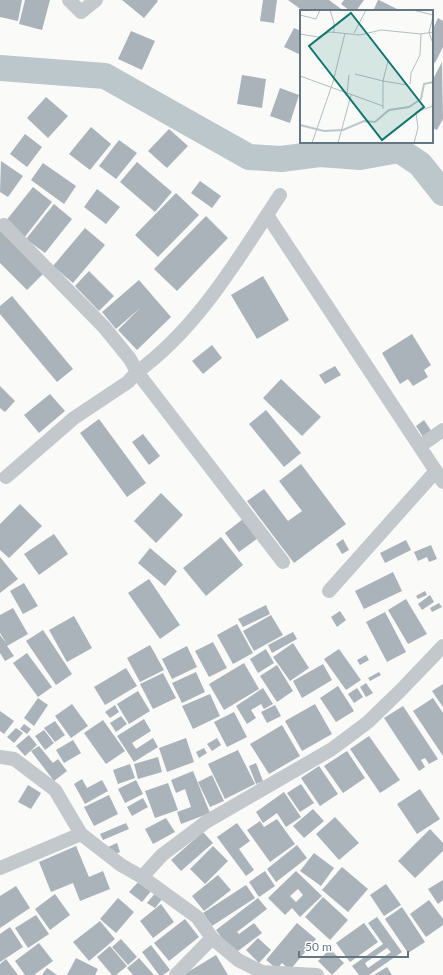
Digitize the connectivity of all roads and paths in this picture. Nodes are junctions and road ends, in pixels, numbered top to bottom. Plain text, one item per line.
1 (69, 0) edge
2 (96, 0) edge
3 (280, 194) dead end
4 (267, 215) junction
5 (4, 225) dead end
6 (137, 372) junction
7 (443, 430) edge
8 (420, 446) junction
9 (440, 476) edge
10 (6, 477) dead end
11 (283, 562) dead end
12 (328, 590) dead end
13 (443, 646) edge
14 (0, 757) edge
15 (81, 834) junction
16 (0, 868) edge
17 (142, 877) junction
18 (212, 938) junction
19 (176, 975) edge
20 (317, 975) edge

1 - 2 street
3 - 4 street
4 - 6 street
4 - 8 street
5 - 6 street
6 - 10 street
6 - 11 street
7 - 8 street
8 - 9 street
9 - 12 street
13 - 17 street
14 - 15 street
15 - 16 street
15 - 17 street
17 - 18 street
18 - 19 street
18 - 20 street

